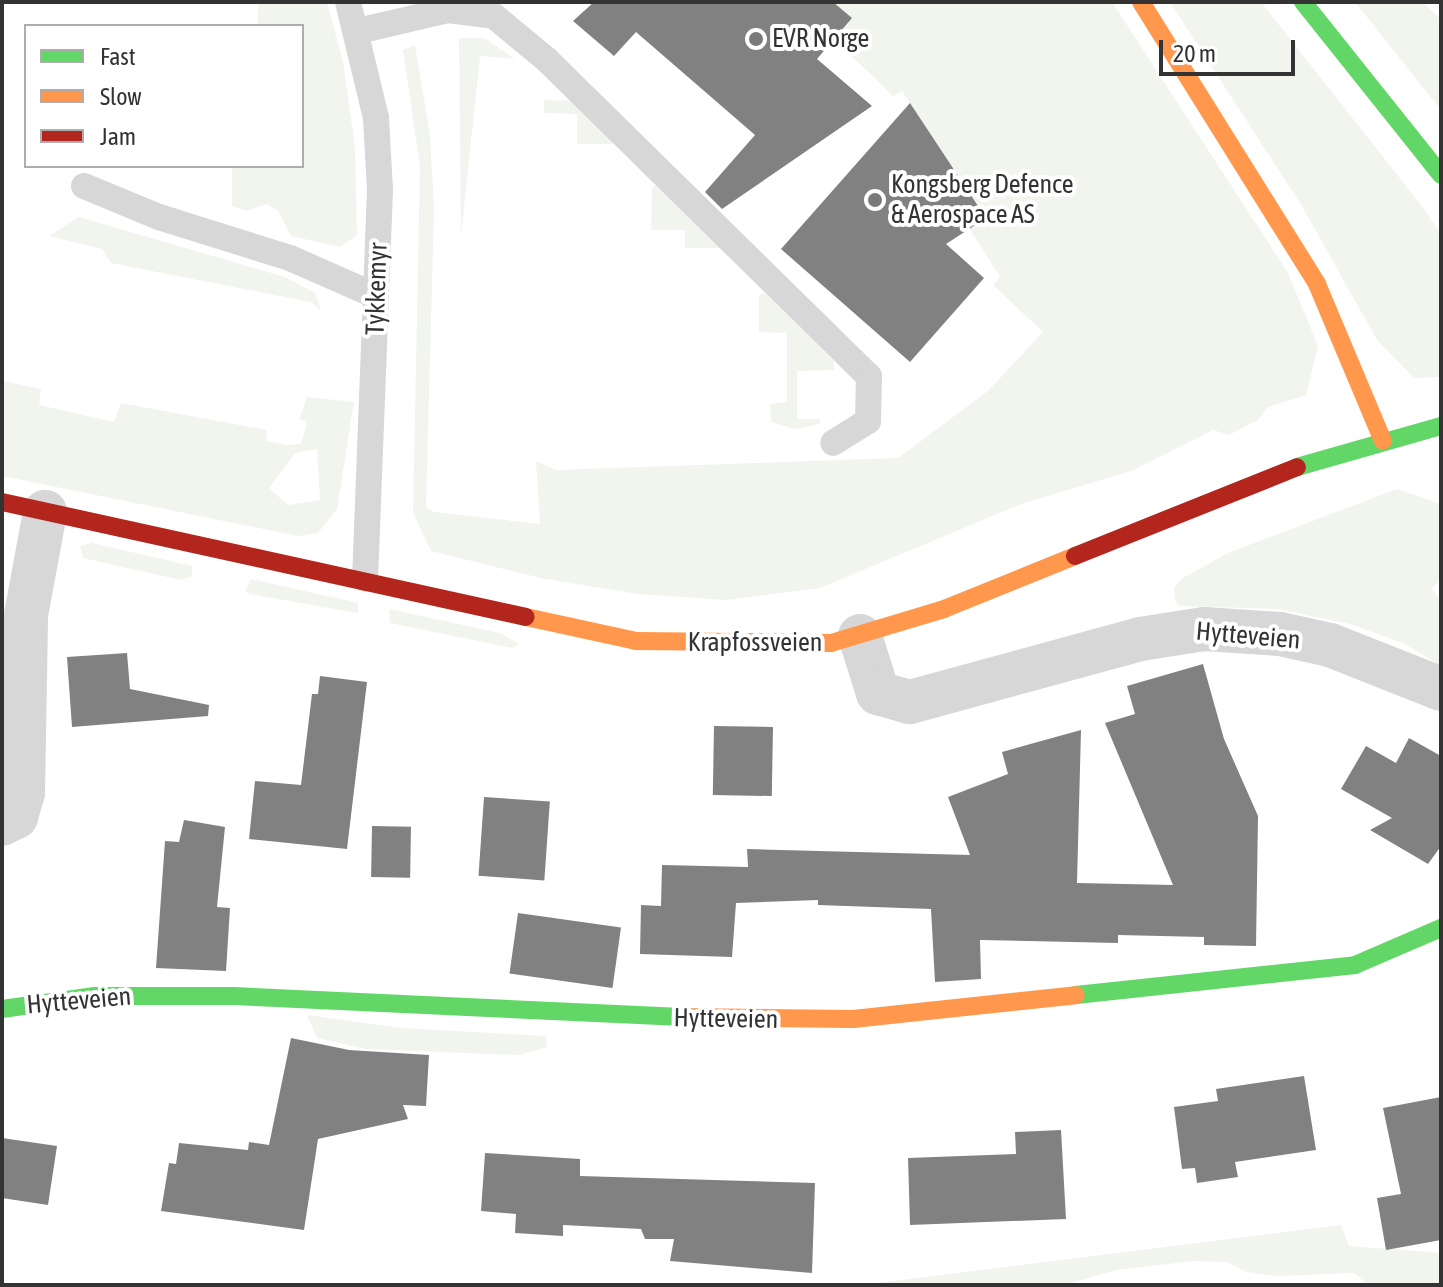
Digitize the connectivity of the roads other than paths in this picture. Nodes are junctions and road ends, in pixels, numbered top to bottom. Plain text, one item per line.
1 (348, 2) edge
2 (1141, 2) edge
3 (1303, 2) edge
4 (358, 31) junction
5 (1441, 175) edge
6 (84, 186) dead end
7 (376, 296) junction
8 (1441, 426) edge
9 (1383, 441) junction
10 (833, 443) dead end
11 (2, 502) edge
12 (45, 512) junction
13 (365, 579) junction
14 (860, 636) junction
15 (1441, 689) edge
16 (2, 824) edge
17 (1441, 928) edge
18 (2, 1009) edge

1 - 4 lane, Tykkemyr
2 - 9 main road
3 - 5 main road
4 - 7 lane, Tykkemyr
4 - 10 lane
6 - 7 lane
7 - 13 lane, Tykkemyr
8 - 9 main road, Krapfossveien
9 - 14 main road, Krapfossveien
11 - 12 main road, Krapfossveien
12 - 13 main road, Krapfossveien
12 - 16 street
13 - 14 main road, Krapfossveien
14 - 15 street, Hytteveien
17 - 18 main road, Hytteveien

